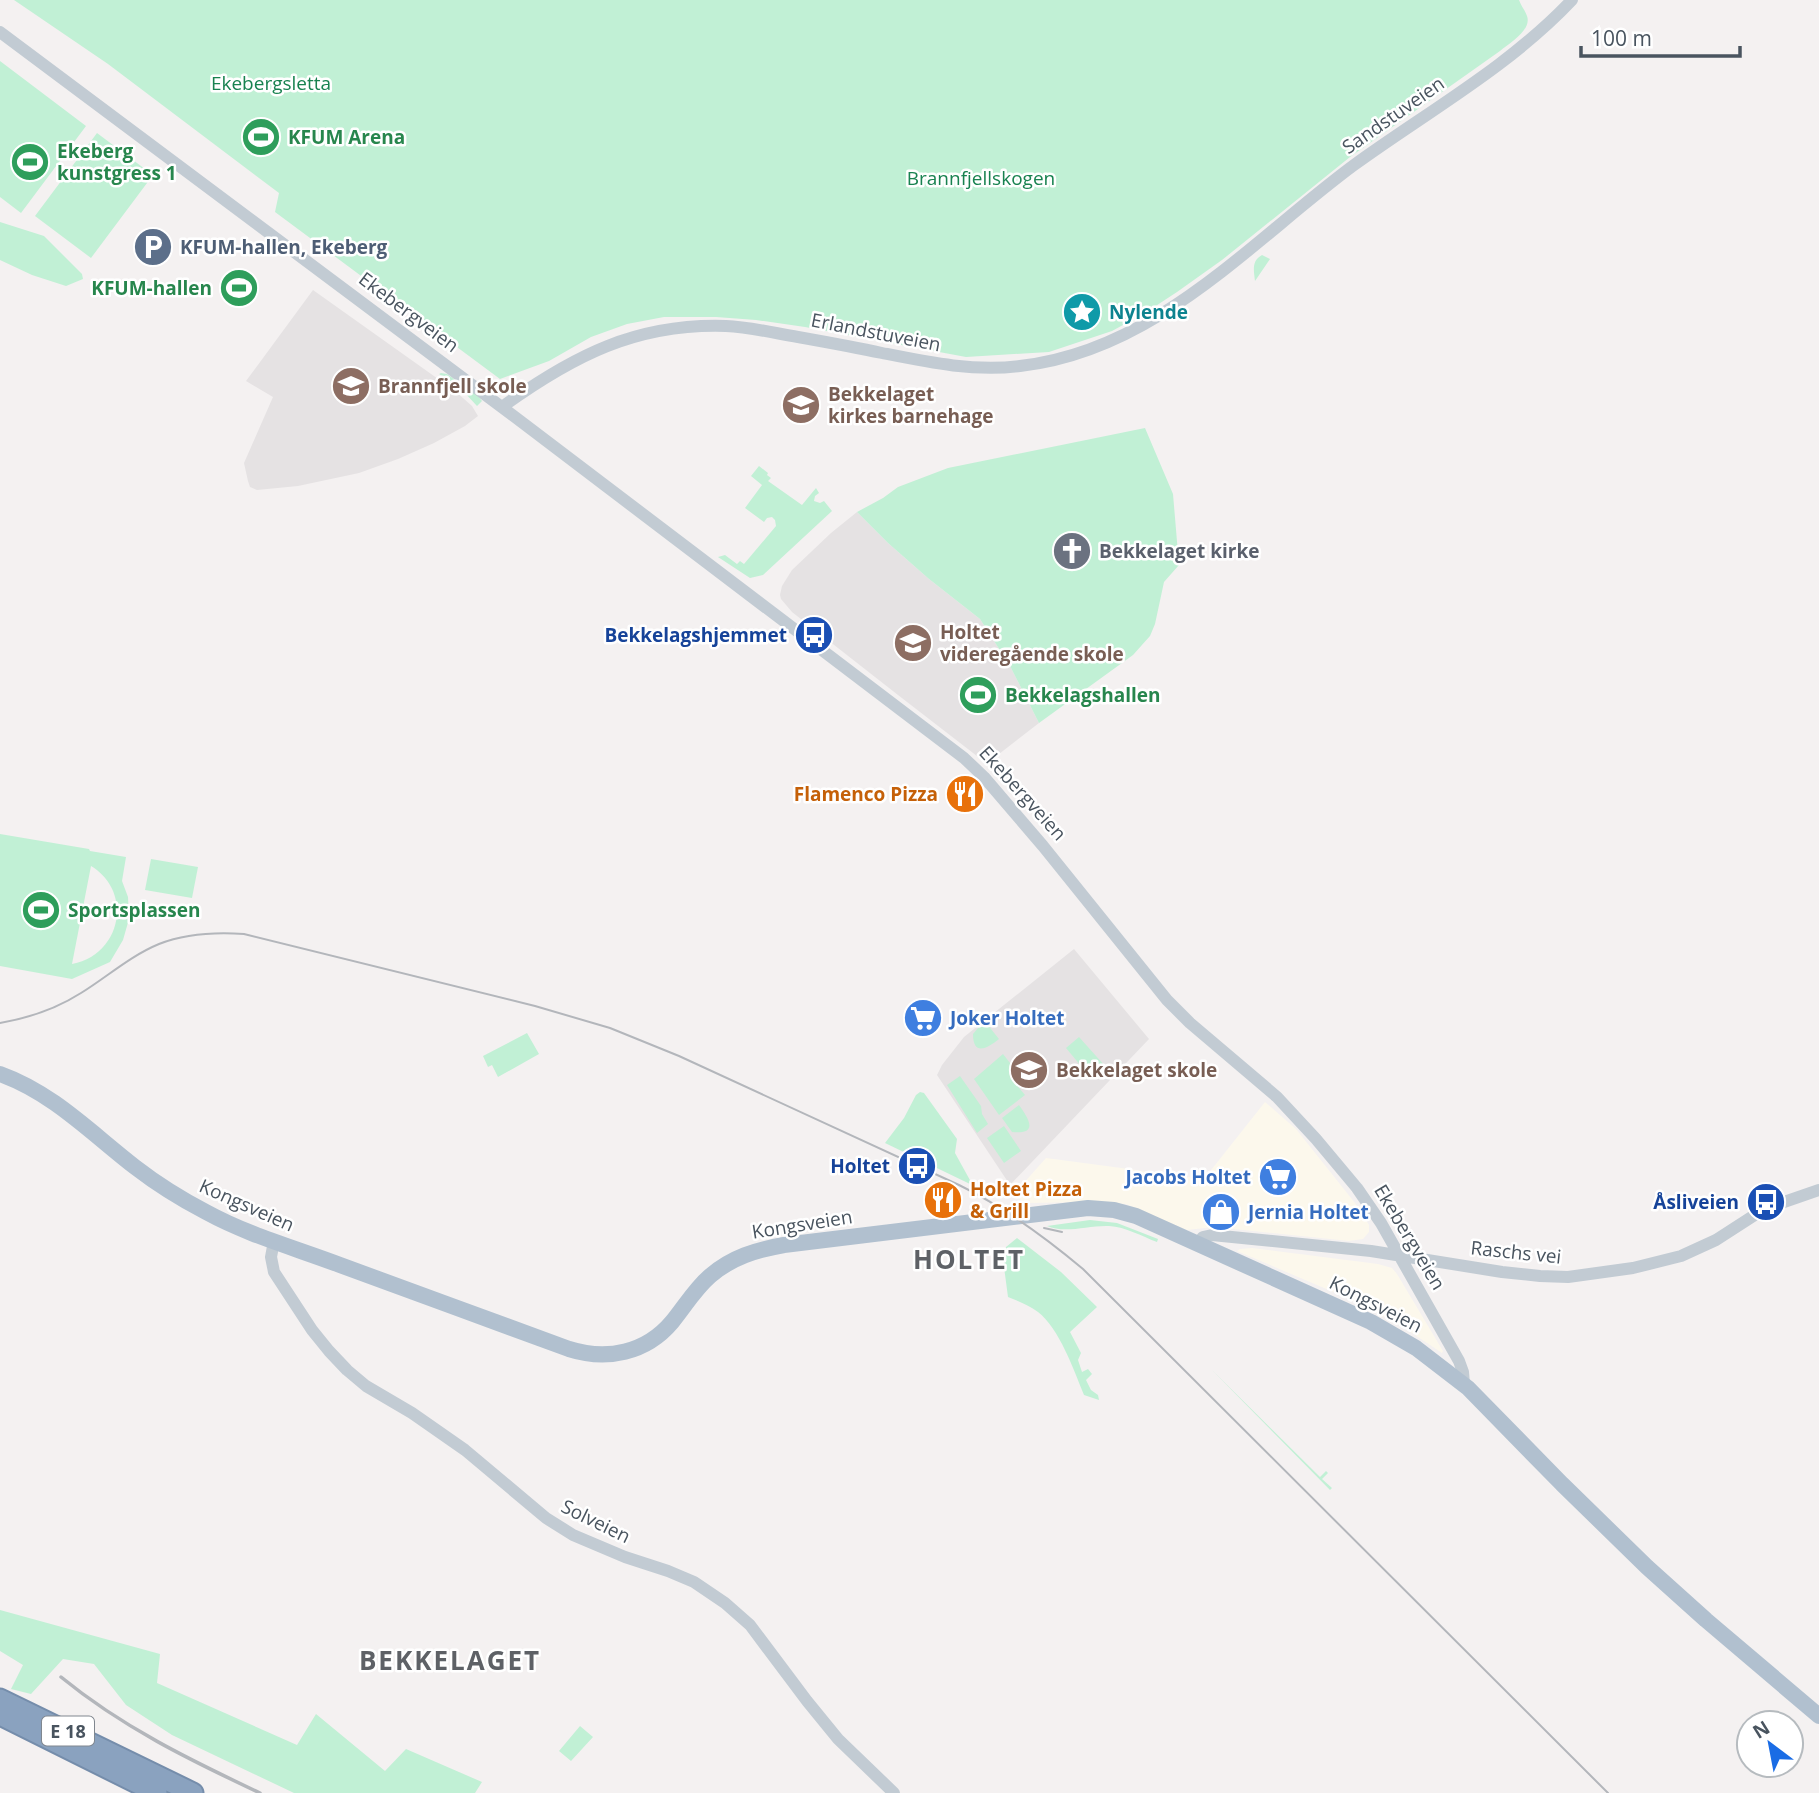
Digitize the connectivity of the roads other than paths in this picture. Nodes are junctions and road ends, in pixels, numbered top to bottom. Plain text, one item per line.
1 (1572, 0) edge
2 (0, 32) edge
3 (1235, 261) joint
4 (502, 407) junction
5 (0, 1074) edge
6 (1819, 1190) edge
7 (274, 1241) junction
8 (1197, 1244) junction
9 (1398, 1255) junction
10 (1464, 1384) junction
11 (0, 1699) edge
12 (0, 1704) edge
13 (0, 1715) edge
14 (1819, 1716) edge
15 (19, 1724) junction
16 (80, 1755) junction
17 (136, 1764) junction
18 (157, 1793) edge
19 (193, 1793) edge
20 (894, 1793) edge

1 - 3 street, Sandstuveien
2 - 4 street, Ekebergveien
3 - 4 street, Erlandstuveien
4 - 9 street, Ekebergveien
5 - 7 main road, Kongsveien
6 - 9 street, Raschs vei
7 - 8 main road, Kongsveien
7 - 20 street, Solveien
8 - 9 street, Raschs vei
8 - 10 main road, Kongsveien
9 - 10 street, Ekebergveien
10 - 14 main road, Ekebergveien
11 - 17 highway, E 18
12 - 15 highway, E 18
13 - 15 highway, E 18
15 - 16 highway, E 18
16 - 17 highway, E 18
16 - 18 highway, E 18
17 - 19 highway, E 18

